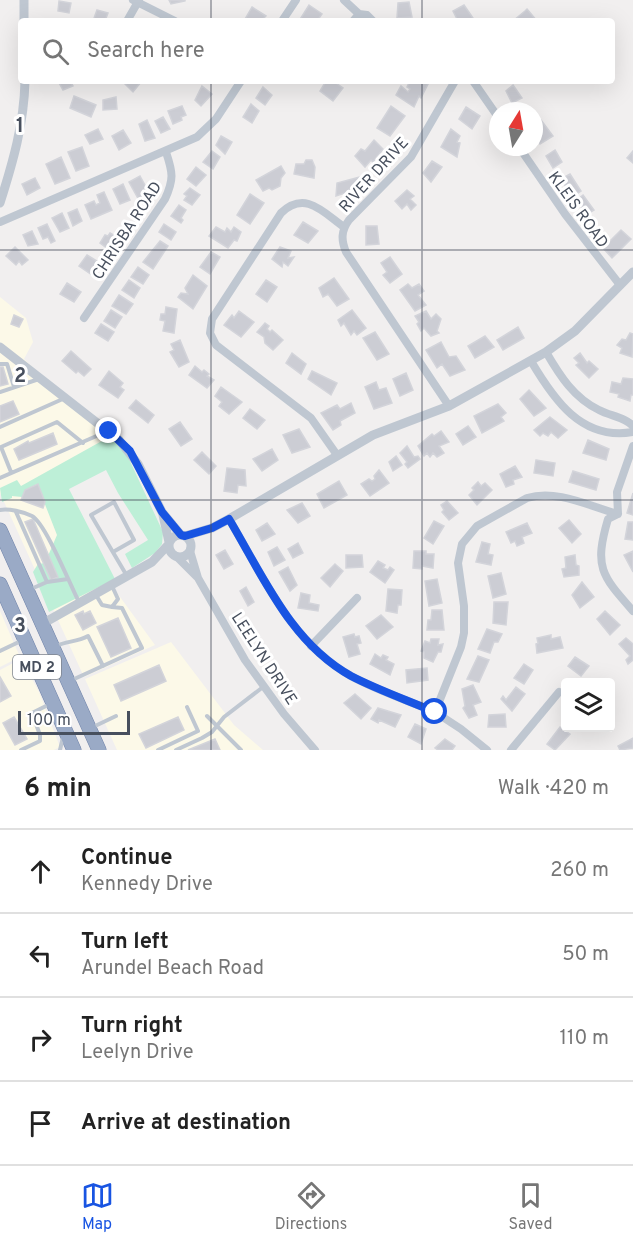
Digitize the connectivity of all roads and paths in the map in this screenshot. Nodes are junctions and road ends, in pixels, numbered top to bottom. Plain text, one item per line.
1 (24, 0) edge
2 (296, 0) edge
3 (344, 0) edge
4 (137, 1) edge
5 (359, 14) junction
6 (24, 18) edge
7 (128, 18) edge
8 (169, 18) edge
9 (284, 18) edge
10 (355, 18) edge
11 (370, 18) edge
12 (25, 84) edge
13 (239, 84) edge
14 (453, 84) edge
15 (475, 84) edge
16 (489, 104) edge
17 (166, 152) junction
18 (525, 156) edge
19 (4, 178) edge
20 (0, 201) edge
21 (0, 222) edge
22 (344, 227) junction
23 (633, 272) edge
24 (620, 285) junction
25 (84, 318) dead end
26 (0, 347) edge
27 (546, 352) junction
28 (531, 361) junction
29 (0, 364) edge
30 (41, 379) junction
31 (14, 387) junction
32 (0, 392) edge
33 (66, 398) junction
34 (449, 406) junction
35 (633, 426) edge
36 (0, 427) edge
37 (109, 431) junction
38 (633, 432) edge
39 (83, 442) junction
40 (633, 446) edge
41 (337, 455) junction
42 (11, 472) junction
43 (0, 478) edge
44 (0, 510) edge
45 (16, 512) junction
46 (162, 512) junction
47 (618, 514) junction
48 (229, 519) junction
49 (212, 528) junction
50 (0, 530) edge
51 (183, 536) junction
52 (169, 543) junction
53 (191, 549) junction
54 (113, 552) junction
55 (176, 557) junction
56 (152, 562) junction
57 (127, 576) junction
58 (198, 578) junction
59 (68, 579) junction
60 (47, 582) junction
61 (0, 584) edge
62 (112, 585) junction
63 (27, 591) junction
64 (95, 594) junction
65 (357, 598) dead end
66 (79, 603) junction
67 (112, 607) junction
68 (633, 611) edge
69 (42, 624) junction
70 (25, 639) junction
71 (311, 646) junction
72 (53, 647) junction
73 (0, 651) edge
74 (103, 666) junction
75 (68, 682) junction
76 (263, 687) junction
77 (559, 692) dead end
78 (53, 702) junction
79 (187, 707) dead end
80 (435, 712) junction
81 (116, 716) dead end
82 (207, 716) dead end
83 (217, 726) junction
84 (64, 727) junction
85 (89, 729) junction
86 (21, 750) edge
87 (60, 750) edge
88 (74, 750) edge
89 (99, 750) edge
90 (158, 750) edge
91 (176, 750) edge
92 (241, 750) edge
93 (315, 750) edge
94 (487, 750) edge
95 (511, 750) edge

1 - 6 street
2 - 9 street
3 - 5 street
4 - 7 street
4 - 8 street
5 - 10 street
5 - 11 street
12 - 19 street
13 - 17 street
14 - 22 street, RIVER DRIVE
15 - 16 street
17 - 21 street
17 - 25 street, CHRISBA ROAD
18 - 24 street, KLEIS ROAD
19 - 20 street
22 - 34 street, RIVER DRIVE
22 - 41 street
23 - 24 street
24 - 27 street
26 - 30 street
27 - 28 street
27 - 35 street
28 - 34 street
28 - 38 street
29 - 31 lane
30 - 31 lane
30 - 33 street
31 - 32 lane
33 - 36 lane
33 - 37 street
34 - 41 street
37 - 39 lane
37 - 46 street
39 - 42 lane
39 - 42 lane
40 - 47 street
41 - 48 street
42 - 43 lane
44 - 45 lane
45 - 59 lane
45 - 60 lane
46 - 51 street
46 - 52 street
47 - 68 street
47 - 80 street
48 - 49 street
48 - 71 street
49 - 51 street
49 - 53 street
50 - 63 highway, MD 2
51 - 52 street
51 - 53 street
52 - 55 street
52 - 56 street
53 - 55 street
53 - 58 street, LEELYN DRIVE
54 - 54 lane
54 - 57 lane
55 - 56 street
55 - 58 street, LEELYN DRIVE
56 - 57 street
57 - 62 street
58 - 76 street, LEELYN DRIVE
59 - 60 lane
59 - 66 lane
60 - 63 lane
61 - 70 highway, MD 2
62 - 64 street
62 - 67 lane
63 - 69 highway, MD 2
64 - 66 street
64 - 67 lane
65 - 71 street
66 - 69 street
67 - 74 lane
69 - 72 highway, MD 2
70 - 73 lane
70 - 78 highway, MD 2
71 - 80 street
72 - 74 lane
72 - 75 highway, MD 2
74 - 75 lane
75 - 85 highway, MD 2
76 - 83 lane
76 - 93 street, LEELYN DRIVE
77 - 95 street
78 - 84 highway, MD 2
78 - 86 lane
79 - 90 lane
80 - 94 street
81 - 85 lane
82 - 83 lane
83 - 91 lane
83 - 92 lane
84 - 87 lane
84 - 88 highway, MD 2
85 - 89 highway, MD 2

